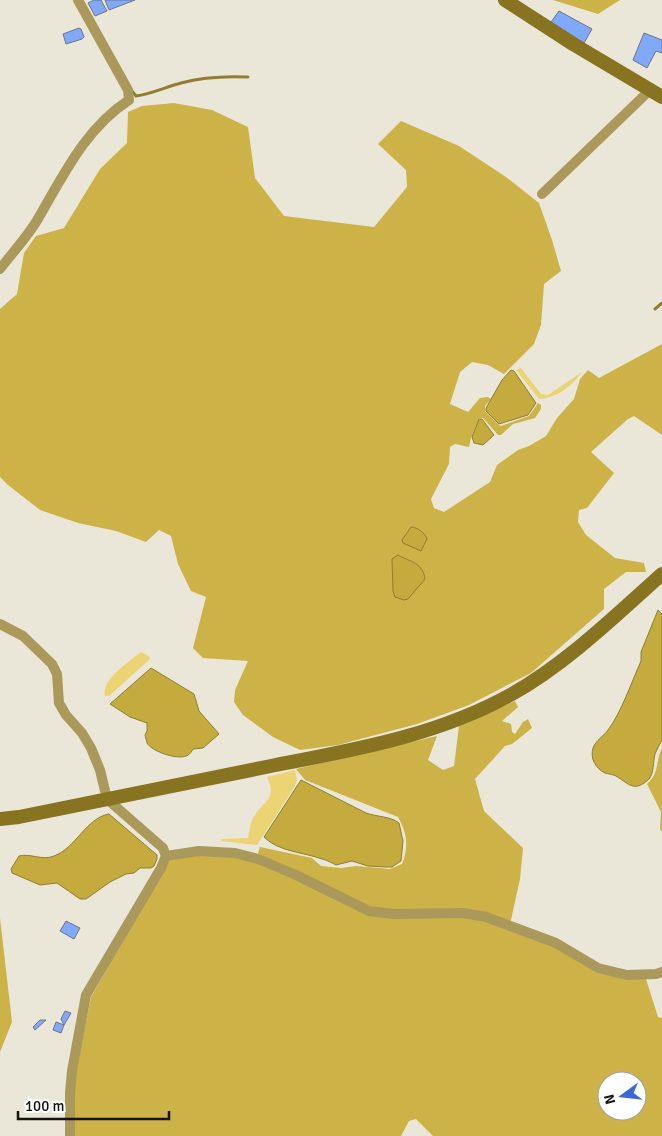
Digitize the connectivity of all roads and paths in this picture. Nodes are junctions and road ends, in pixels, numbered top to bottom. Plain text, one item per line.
1 (78, 0) edge
2 (505, 0) edge
3 (656, 93) edge
4 (542, 194) dead end
5 (0, 269) edge
6 (662, 574) edge
7 (0, 624) edge
8 (107, 799) junction
9 (0, 819) edge
10 (166, 856) junction
11 (662, 972) edge
12 (70, 1136) edge

1 - 5 street
2 - 3 street
3 - 4 street
6 - 8 street
7 - 8 street
8 - 9 street
8 - 10 street
10 - 11 street
10 - 12 street

